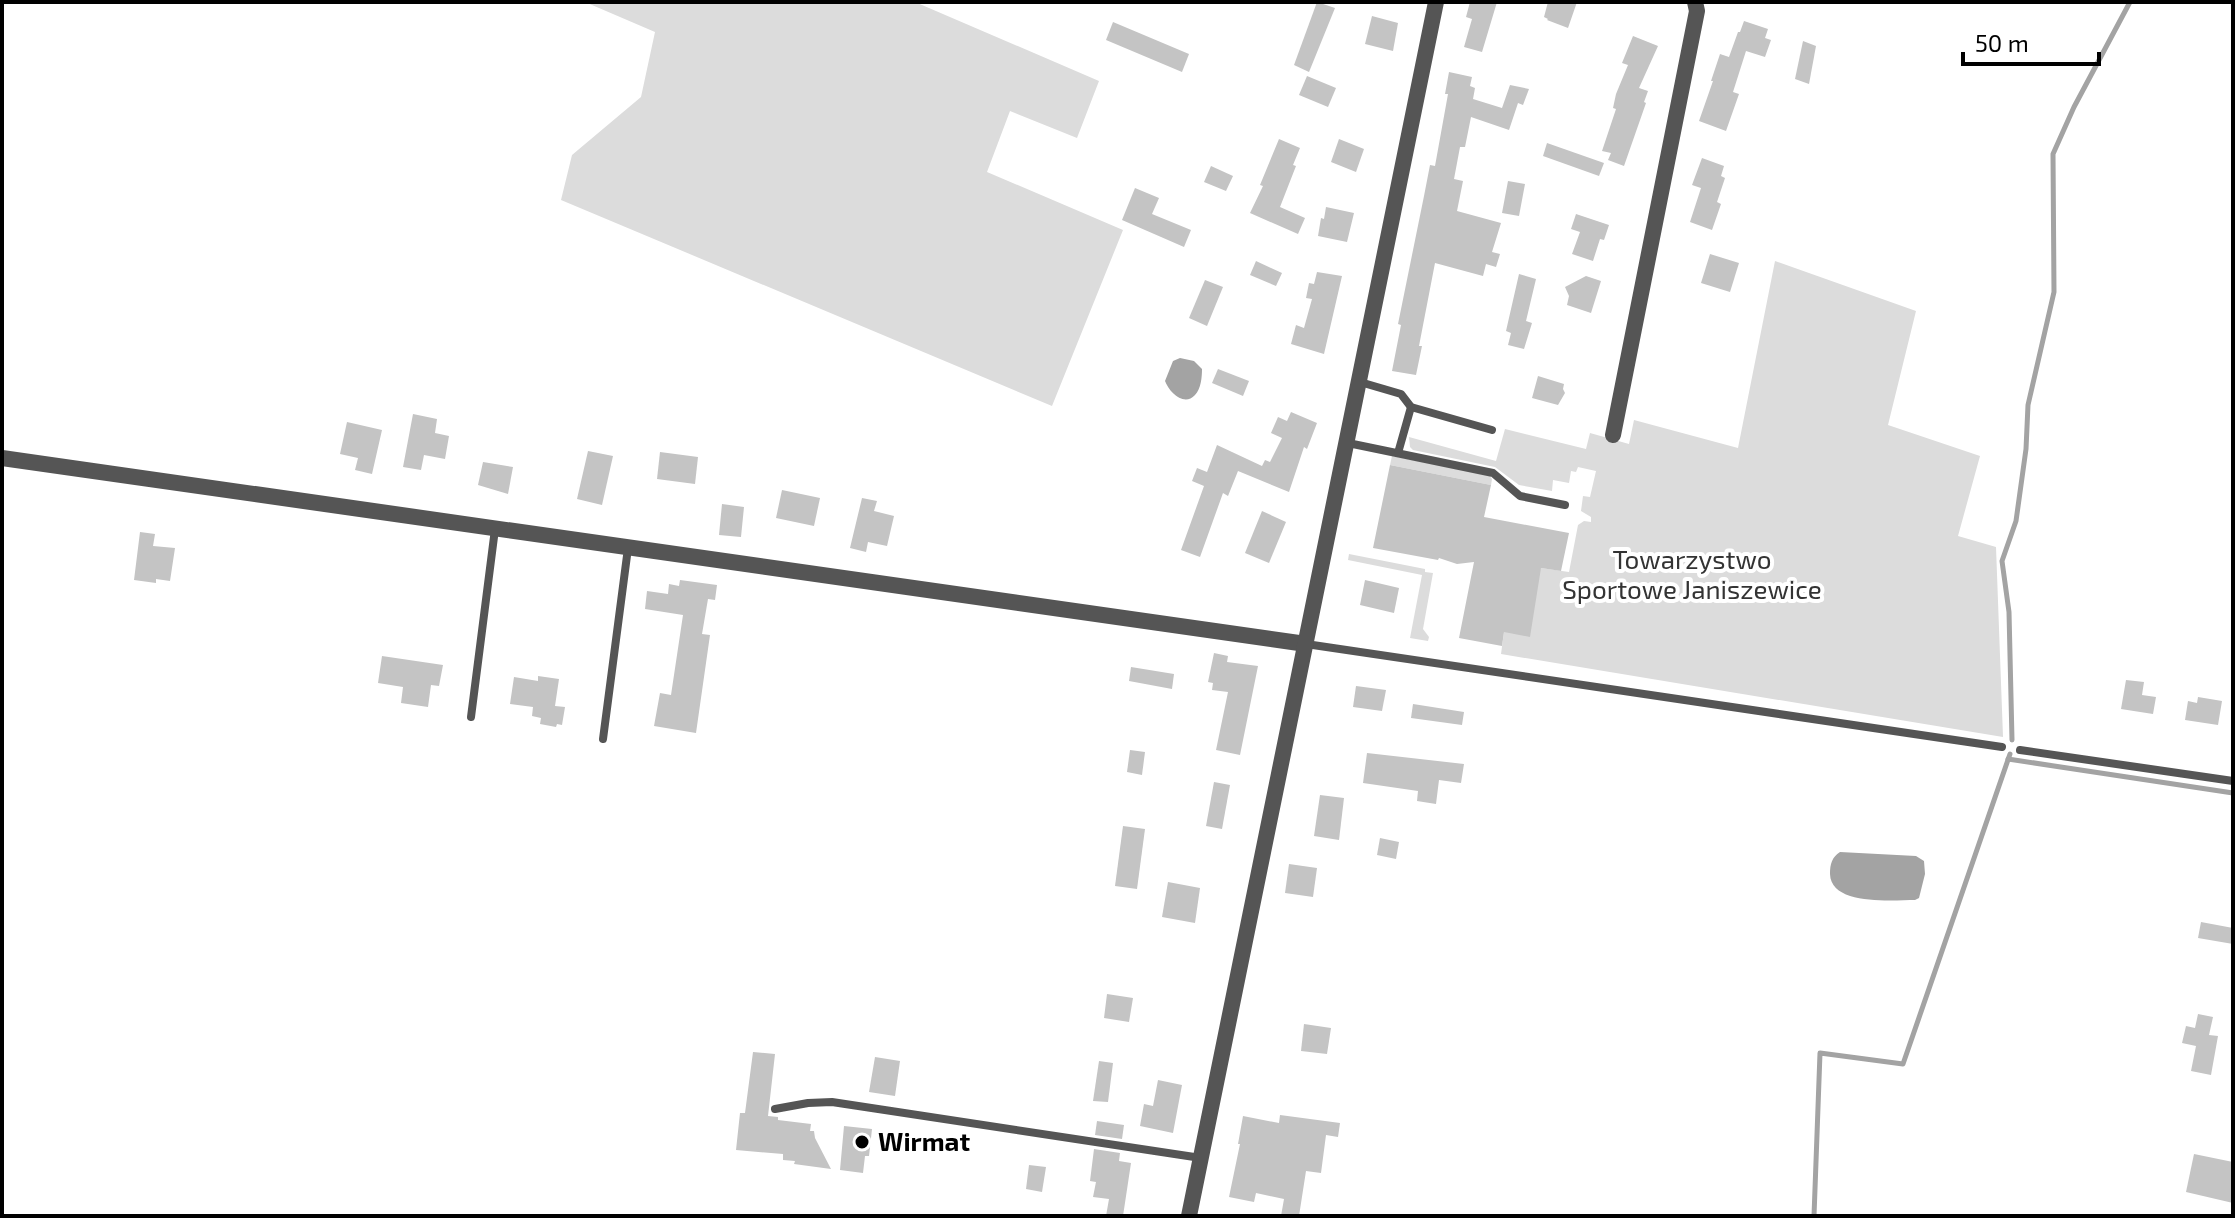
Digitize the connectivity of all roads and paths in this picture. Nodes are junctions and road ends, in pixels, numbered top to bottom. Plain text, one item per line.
1 (1436, 2) edge
2 (1695, 2) edge
3 (1360, 382) junction
4 (1411, 407) junction
5 (1492, 430) dead end
6 (1613, 435) dead end
7 (1348, 443) junction
8 (1398, 453) junction
9 (2, 458) edge
10 (1565, 505) dead end
11 (495, 529) junction
12 (628, 548) junction
13 (1306, 644) junction
14 (471, 717) dead end
15 (603, 739) dead end
16 (2002, 747) dead end
17 (2020, 750) dead end
18 (2233, 781) edge
19 (775, 1109) dead end
20 (1201, 1158) junction
21 (1189, 1216) edge

1 - 3 street
2 - 6 street
3 - 4 lane
3 - 7 street
4 - 5 lane
4 - 8 lane
7 - 8 lane
7 - 13 street
8 - 10 lane
9 - 11 street
11 - 12 street
11 - 14 lane
12 - 13 street
12 - 15 lane
13 - 16 lane
13 - 20 street
17 - 18 lane
19 - 20 lane
20 - 21 street

